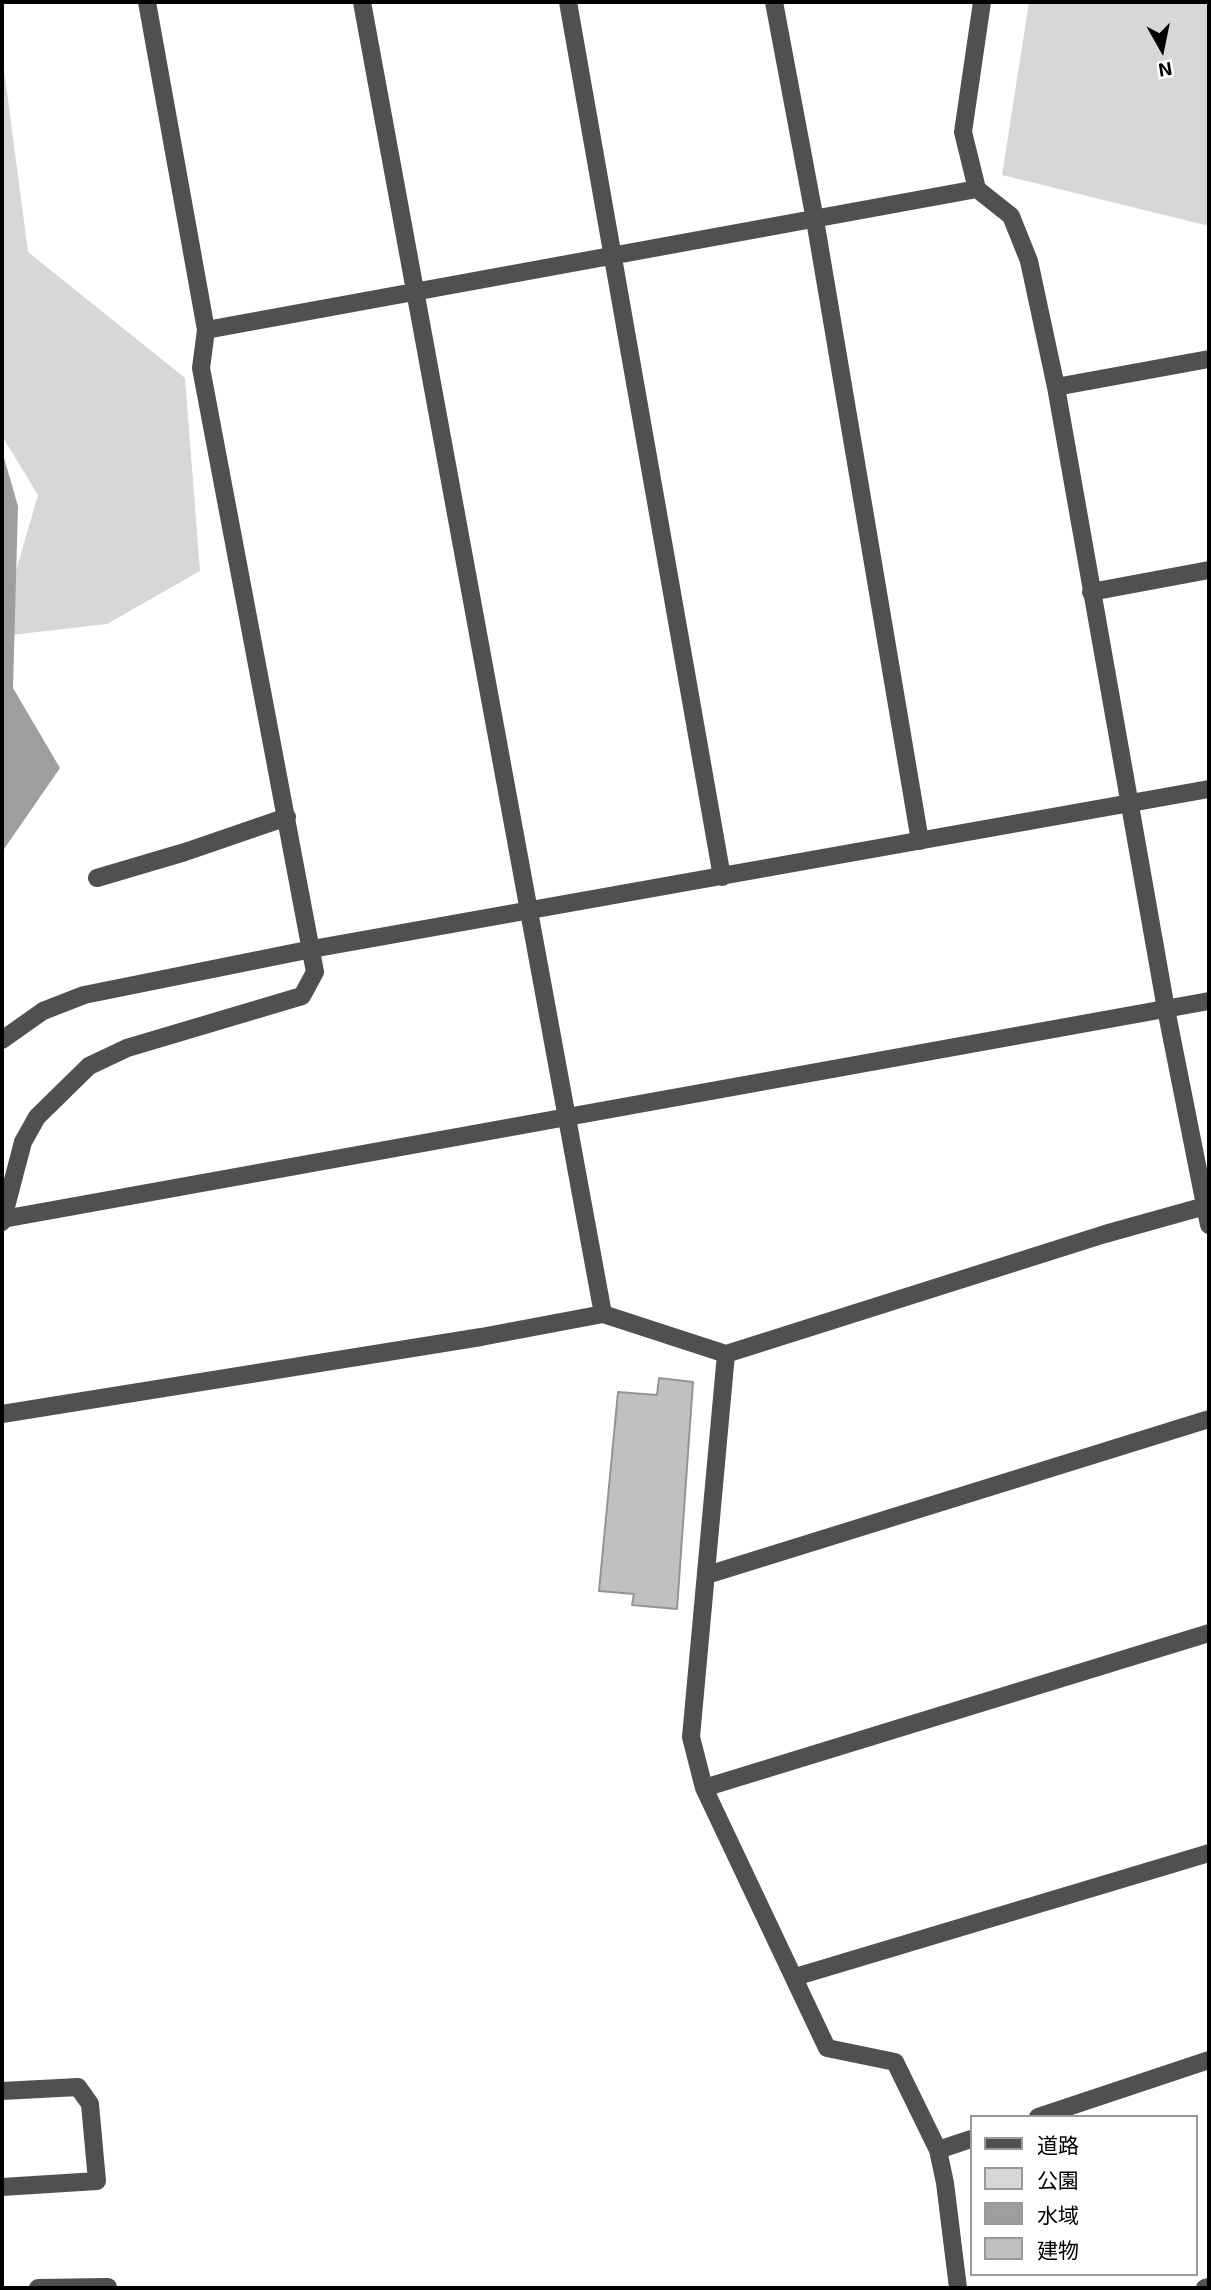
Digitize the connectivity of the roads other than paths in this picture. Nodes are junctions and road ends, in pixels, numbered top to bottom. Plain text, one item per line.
1 (146, 2) edge
2 (362, 2) edge
3 (568, 2) edge
4 (774, 2) edge
5 (982, 2) edge
6 (977, 189) junction
7 (815, 219) junction
8 (615, 256) junction
9 (416, 293) junction
10 (206, 330) junction
11 (1209, 359) edge
12 (1056, 387) junction
13 (1209, 570) edge
14 (1091, 592) junction
15 (1209, 789) edge
16 (1130, 804) junction
17 (287, 817) junction
18 (920, 841) junction
19 (722, 877) junction
20 (97, 878) dead end
21 (529, 912) junction
22 (312, 949) junction
23 (1209, 1001) edge
24 (1166, 1009) junction
25 (2, 1040) edge
26 (567, 1117) junction
27 (1206, 1206) edge
28 (3, 1220) edge
29 (1209, 1225) edge
30 (603, 1314) junction
31 (726, 1354) junction
32 (2, 1415) edge
33 (1209, 1419) edge
34 (707, 1575) junction
35 (1209, 1633) edge
36 (704, 1788) junction
37 (1209, 1853) edge
38 (795, 1977) junction
39 (1209, 2060) edge
40 (2, 2091) edge
41 (1044, 2115) edge
42 (970, 2139) edge
43 (938, 2150) junction
44 (2, 2187) edge
45 (108, 2287) edge
46 (38, 2288) edge
47 (958, 2288) edge

1 - 10 street
2 - 9 street
3 - 8 street
4 - 7 street
5 - 6 street
6 - 7 street
6 - 12 street
7 - 8 street
7 - 18 street
8 - 9 street
8 - 19 street
9 - 10 street
9 - 21 street
10 - 17 street
11 - 12 street
12 - 14 street
13 - 14 street
14 - 16 street
15 - 16 street
16 - 18 street
16 - 24 street
17 - 20 street
17 - 22 street
18 - 19 street
19 - 21 street
21 - 22 street
21 - 26 street
22 - 25 street
22 - 28 street
23 - 24 street
24 - 26 street
24 - 27 street
26 - 28 street
26 - 30 street
27 - 29 street
27 - 31 street
30 - 31 street
30 - 32 street
31 - 34 street
33 - 34 street
34 - 36 street
35 - 36 street
36 - 38 street
37 - 38 street
38 - 43 street
39 - 41 street
40 - 44 street
42 - 43 street
43 - 47 street
45 - 46 street

